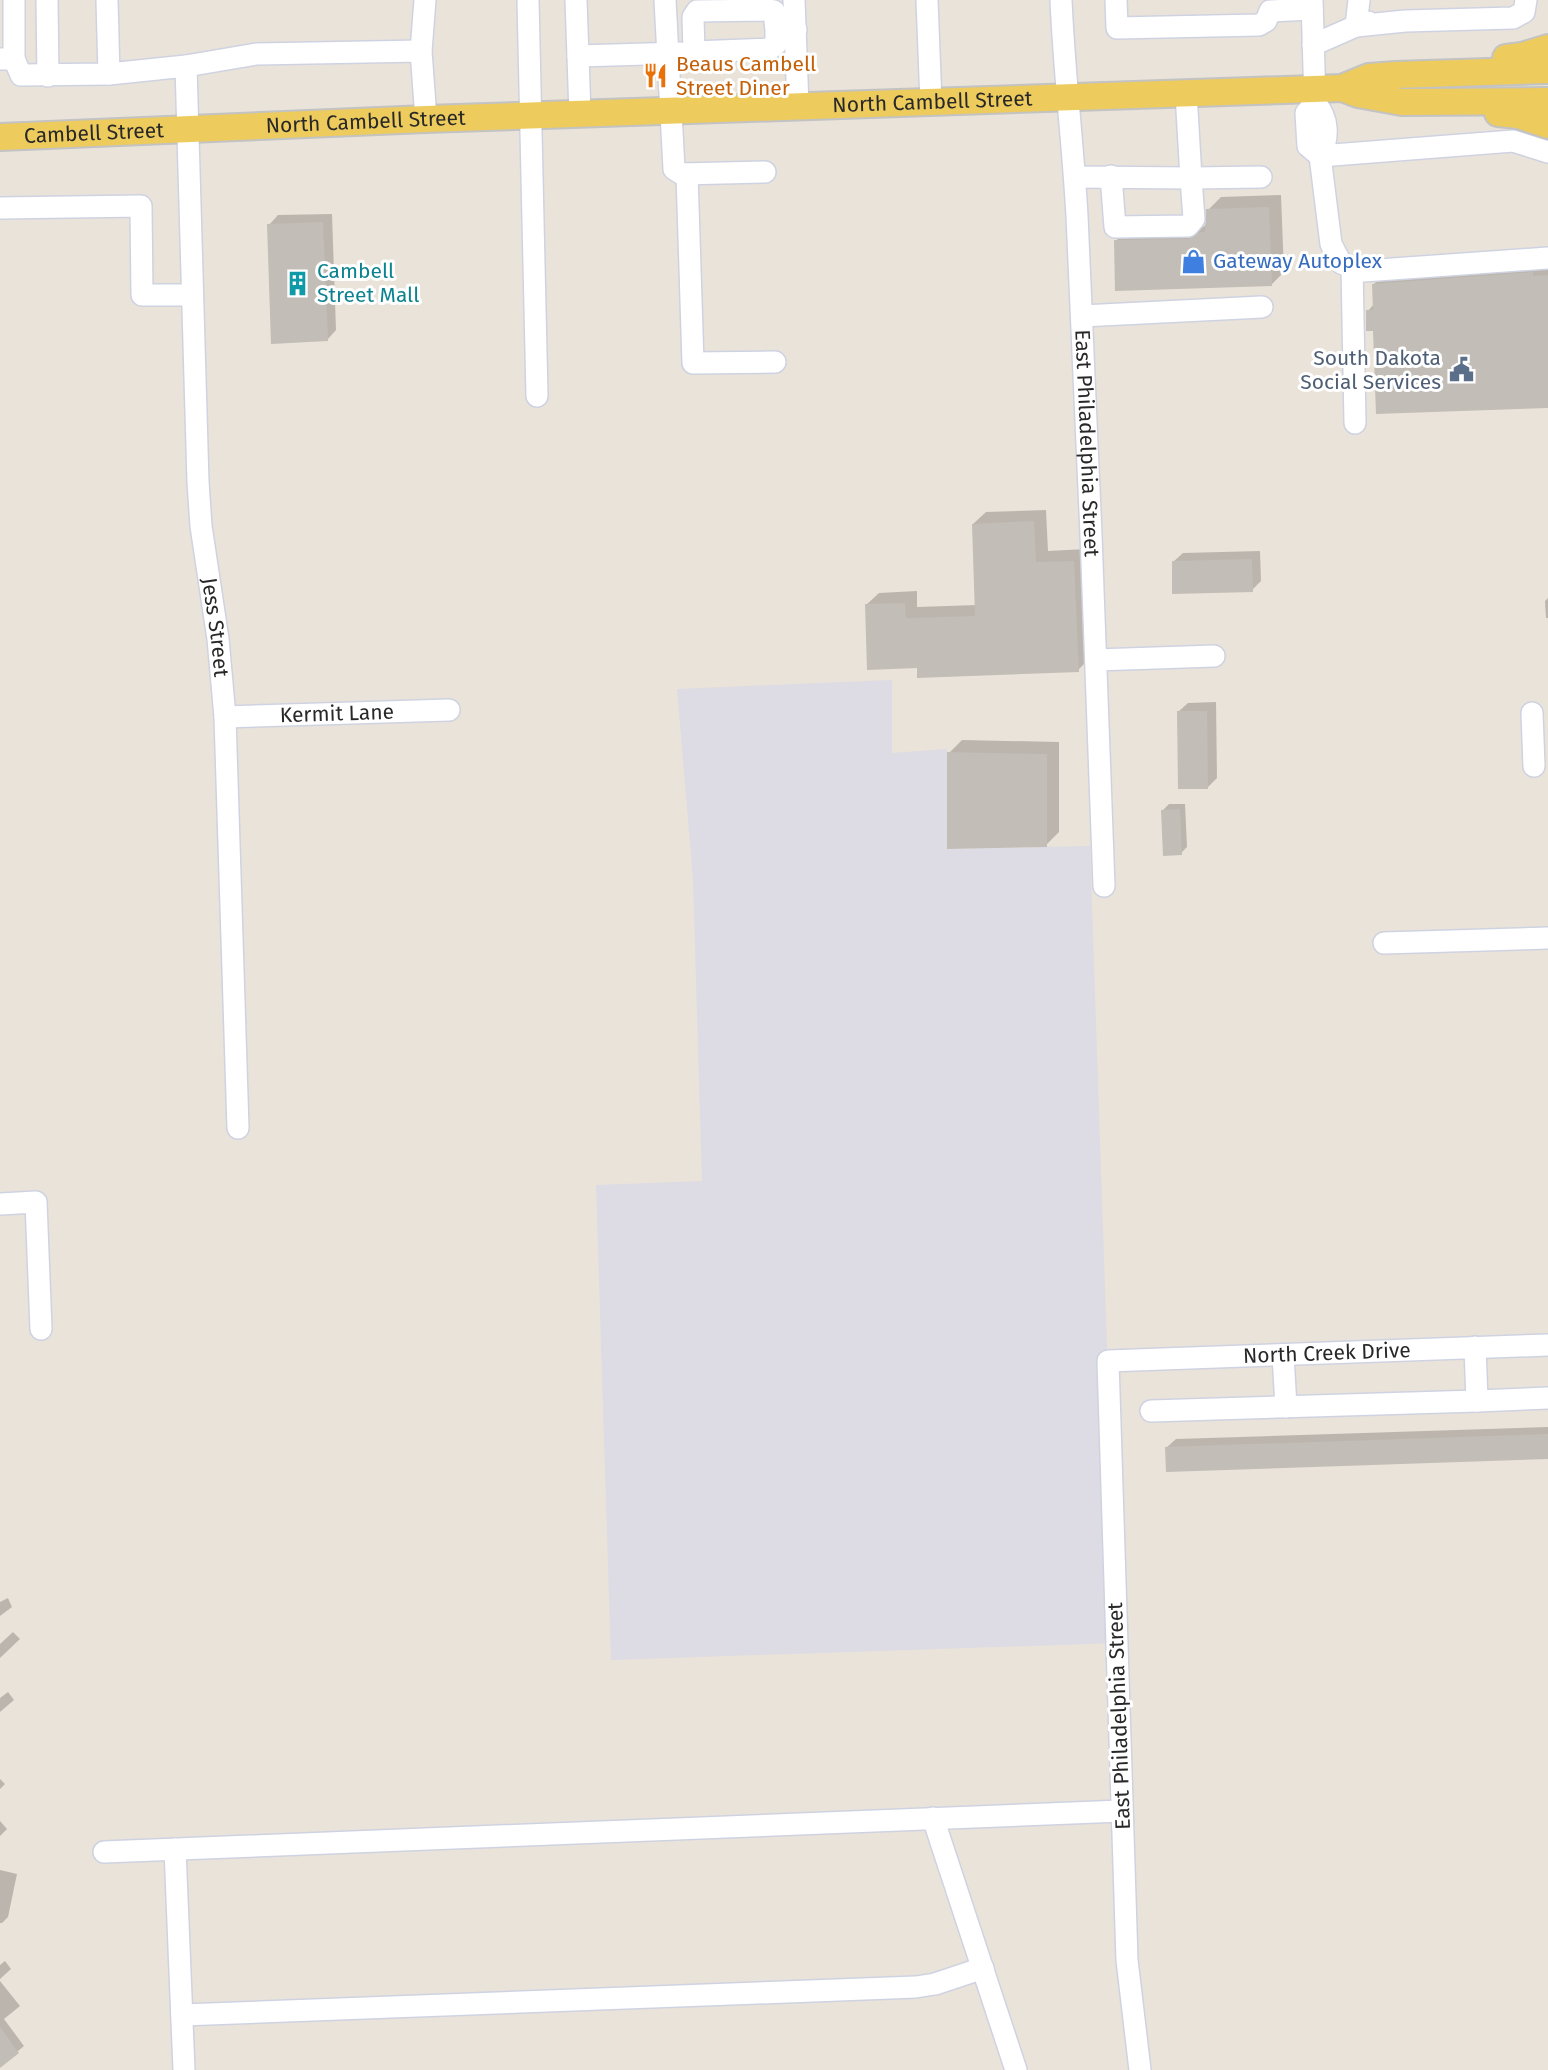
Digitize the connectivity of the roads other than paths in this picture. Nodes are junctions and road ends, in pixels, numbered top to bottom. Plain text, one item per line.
1 (47, 0) edge
2 (107, 0) edge
3 (425, 0) edge
4 (528, 0) edge
5 (576, 0) edge
6 (665, 0) edge
7 (794, 0) edge
8 (928, 0) edge
9 (1061, 0) edge
10 (1116, 0) edge
11 (1468, 0) edge
12 (1526, 0) edge
13 (9, 3) edge
14 (1312, 4) edge
15 (1270, 6) edge
16 (1358, 7) edge
17 (786, 31) junction
18 (1313, 45) junction
19 (1548, 48) edge
20 (422, 51) junction
21 (694, 52) junction
22 (668, 54) junction
23 (578, 56) junction
24 (7, 59) edge
25 (186, 66) junction
26 (1548, 70) edge
27 (1446, 72) junction
28 (109, 74) junction
29 (48, 76) junction
30 (1342, 88) junction
31 (1186, 93) junction
32 (1315, 96) junction
33 (1068, 97) junction
34 (1548, 101) edge
35 (1402, 102) junction
36 (931, 103) junction
37 (798, 106) junction
38 (670, 111) junction
39 (580, 114) junction
40 (531, 116) junction
41 (426, 118) junction
42 (1548, 125) edge
43 (187, 128) junction
44 (0, 137) edge
45 (1548, 152) edge
46 (1320, 156) junction
47 (765, 172) dead end
48 (687, 174) junction
49 (1111, 176) junction
50 (1075, 177) junction
51 (1261, 177) dead end
52 (1191, 178) junction
53 (0, 208) edge
54 (1548, 258) edge
55 (1352, 267) junction
56 (192, 295) junction
57 (1262, 307) dead end
58 (1082, 316) junction
59 (775, 362) dead end
60 (537, 396) dead end
61 (1355, 424) dead end
62 (1214, 656) dead end
63 (1096, 660) junction
64 (449, 710) dead end
65 (1532, 713) dead end
66 (225, 717) junction
67 (1534, 766) dead end
68 (1104, 886) dead end
69 (1548, 938) edge
70 (1384, 943) dead end
71 (238, 1128) dead end
72 (0, 1203) edge
73 (41, 1329) dead end
74 (1548, 1345) edge
75 (1475, 1348) junction
76 (1283, 1354) junction
77 (1108, 1361) joint
78 (1548, 1398) edge
79 (1477, 1401) junction
80 (1286, 1407) junction
81 (1151, 1411) dead end
82 (1121, 1811) junction
83 (933, 1818) junction
84 (175, 1849) junction
85 (104, 1852) dead end
86 (983, 1968) junction
87 (182, 2015) junction
88 (1009, 2065) edge
89 (184, 2070) edge
90 (1140, 2070) edge

1 - 29 street
2 - 28 street
3 - 20 street
4 - 40 street
5 - 23 street
6 - 22 street
7 - 17 street
8 - 36 street
9 - 33 street, East Philadelphia Street
10 - 15 street
11 - 16 street
12 - 16 street
13 - 24 street
14 - 15 street
14 - 18 street
16 - 18 street
17 - 21 street
17 - 21 street
17 - 37 street
18 - 32 street
19 - 27 main road
20 - 25 street
20 - 41 street
21 - 22 street
22 - 23 street
22 - 38 street
23 - 39 street
24 - 29 street
25 - 28 street
25 - 43 street, Jess Street
26 - 27 main road, North Cambell Street
27 - 30 main road, North Cambell Street
28 - 29 street
30 - 32 main road, North Cambell Street
30 - 35 main road, North Cambell Street
31 - 32 main road, North Cambell Street
31 - 33 main road, North Cambell Street
31 - 52 street
32 - 46 street
33 - 36 main road, North Cambell Street
33 - 50 street, East Philadelphia Street
34 - 35 main road, North Cambell Street
35 - 42 main road
36 - 37 main road, North Cambell Street
37 - 38 main road, North Cambell Street
38 - 39 main road, North Cambell Street
38 - 48 street
39 - 40 main road, North Cambell Street
40 - 41 main road, North Cambell Street
40 - 60 street
41 - 43 main road, North Cambell Street
43 - 44 main road, Cambell Street
43 - 56 street, Jess Street
45 - 46 street
46 - 55 street
47 - 48 street
48 - 59 street
49 - 50 street
49 - 52 street
49 - 52 street
50 - 58 street, East Philadelphia Street
51 - 52 street
53 - 56 street
54 - 55 street
55 - 61 street
56 - 66 street, Jess Street
57 - 58 street
58 - 63 street, East Philadelphia Street
62 - 63 street
63 - 68 street, East Philadelphia Street
64 - 66 street, Kermit Lane
65 - 67 street
66 - 71 street, Jess Street
69 - 70 street
72 - 73 street
74 - 75 street, North Creek Drive
75 - 76 street, North Creek Drive
75 - 79 street
76 - 77 street, North Creek Drive
76 - 80 street
77 - 82 street, East Philadelphia Street
78 - 79 street
79 - 80 street
80 - 81 street
82 - 83 street
82 - 90 street, East Philadelphia Street
83 - 84 street
83 - 86 street
84 - 85 street
84 - 87 street
86 - 87 street
86 - 88 street
87 - 89 street

